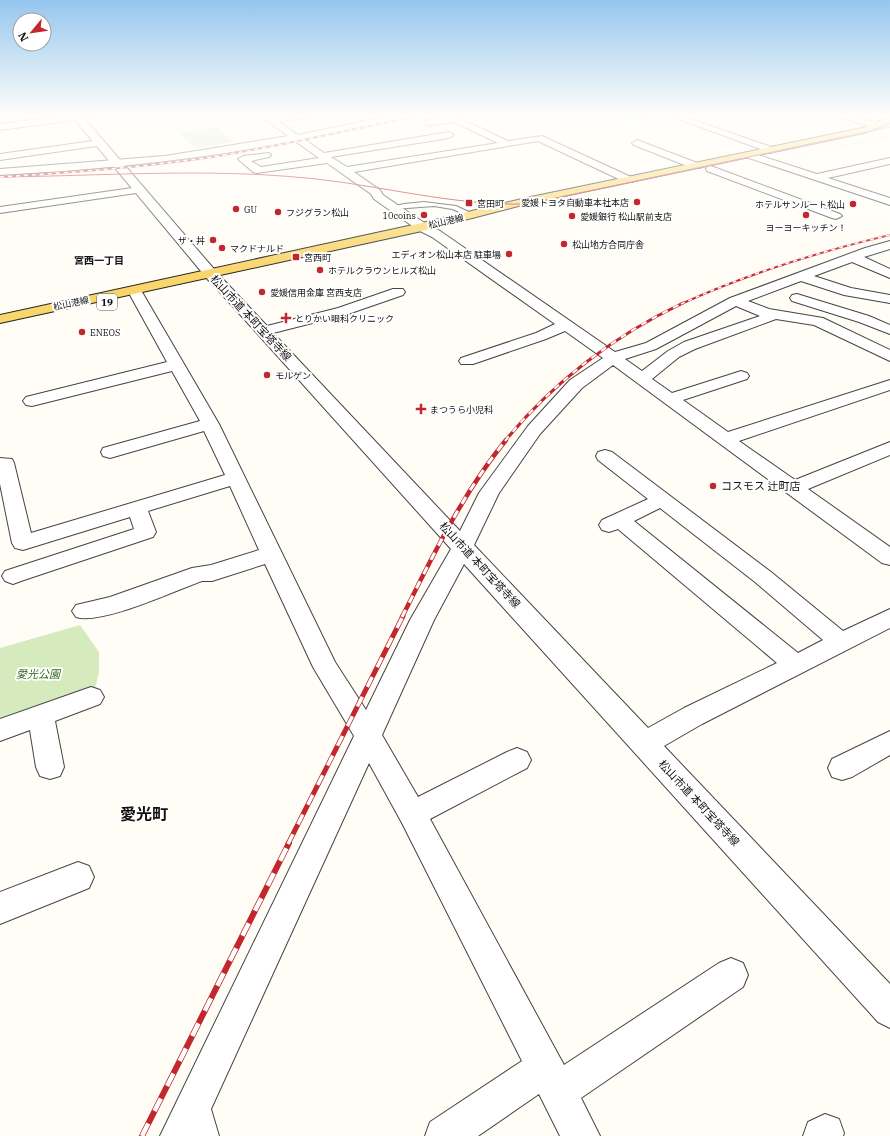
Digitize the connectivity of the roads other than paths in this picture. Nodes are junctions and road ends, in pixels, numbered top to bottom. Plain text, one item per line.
1 (58, 168) edge
2 (120, 168) edge
3 (254, 168) edge
4 (266, 168) edge
5 (339, 168) edge
6 (362, 168) edge
7 (603, 168) edge
8 (686, 168) edge
9 (716, 168) edge
10 (791, 168) edge
11 (857, 168) edge
12 (711, 169) junction
13 (344, 171) junction
14 (0, 172) edge
15 (819, 177) junction
16 (628, 180) junction
17 (139, 190) junction
18 (890, 202) edge
19 (394, 207) junction
20 (0, 210) edge
21 (472, 215) junction
22 (836, 216) dead end
23 (427, 229) junction
24 (890, 245) edge
25 (853, 257) junction
26 (889, 272) edge
27 (212, 276) junction
28 (800, 276) junction
29 (398, 292) dead end
30 (138, 296) junction
31 (890, 299) edge
32 (735, 301) junction
33 (802, 302) dead end
34 (773, 314) junction
35 (0, 318) edge
36 (710, 319) dead end
37 (566, 325) junction
38 (0, 326) edge
39 (884, 330) edge
40 (263, 331) junction
41 (730, 331) junction
42 (890, 356) edge
43 (613, 358) junction
44 (467, 361) dead end
45 (176, 365) junction
46 (741, 376) dead end
47 (641, 378) junction
48 (890, 385) edge
49 (670, 399) junction
50 (32, 401) dead end
51 (210, 424) junction
52 (726, 439) junction
53 (890, 448) edge
54 (110, 452) dead end
55 (605, 456) dead end
56 (0, 464) edge
57 (236, 478) junction
58 (793, 488) junction
59 (662, 500) junction
60 (137, 508) junction
61 (463, 547) junction
62 (271, 554) junction
63 (890, 558) edge
64 (13, 576) dead end
65 (84, 611) dead end
66 (890, 618) edge
67 (841, 642) junction
68 (796, 665) junction
69 (91, 697) dead end
70 (41, 715) junction
71 (0, 730) edge
72 (368, 736) junction
73 (890, 742) edge
74 (644, 744) junction
75 (517, 760) dead end
76 (50, 767) dead end
77 (842, 768) dead end
78 (412, 814) junction
79 (78, 877) dead end
80 (0, 908) edge
81 (732, 975) dead end
82 (890, 1010) edge
83 (551, 1080) junction
84 (190, 1127) edge
85 (444, 1136) edge
86 (581, 1136) edge

1 - 14 street
2 - 17 street, 松山市道 本町宝塔寺線
3 - 4 street
5 - 13 street
6 - 13 street
7 - 16 street
8 - 16 main road, 松山港線 / 19
9 - 12 main road, 松山港線 / 19
10 - 15 street
11 - 15 street
12 - 22 street
12 - 23 main road, 松山港線 / 19
13 - 19 street
15 - 18 street
16 - 21 main road, 松山港線 / 19
17 - 20 street
17 - 27 street, 松山市道 本町宝塔寺線
19 - 21 lane
19 - 23 street
21 - 23 main road, 松山港線 / 19
23 - 27 main road, 松山港線 / 19
23 - 37 street
24 - 25 street
25 - 26 street
25 - 28 street
27 - 30 main road, 松山港線 / 19
27 - 35 main road, 松山港線 / 19
27 - 40 street, 松山市道 本町宝塔寺線
28 - 31 street
28 - 32 street
29 - 40 street
30 - 38 main road, 松山港線 / 19
30 - 45 street
32 - 34 street
32 - 43 street
33 - 39 street
34 - 41 street
34 - 42 street
36 - 41 street
37 - 43 street
37 - 44 street
40 - 61 street, 松山市道 本町宝塔寺線
41 - 47 street
43 - 47 street
43 - 61 street
45 - 50 street
45 - 51 street
46 - 49 street
47 - 49 street
48 - 52 street
49 - 52 street
51 - 54 street
51 - 57 street
52 - 58 street
53 - 58 street
55 - 59 street
56 - 60 street
57 - 60 street
57 - 62 street
58 - 63 street
59 - 67 street
59 - 68 street
60 - 64 street
61 - 72 street
61 - 74 street, 松山市道 本町宝塔寺線
62 - 65 street
62 - 72 street
66 - 67 street
67 - 68 street
68 - 74 street
69 - 70 street
70 - 71 street
70 - 76 street
72 - 78 street
72 - 84 street
73 - 77 street
74 - 82 street, 松山市道 本町宝塔寺線
75 - 78 street
78 - 83 street
79 - 80 street
81 - 83 street
83 - 85 street
83 - 86 street

